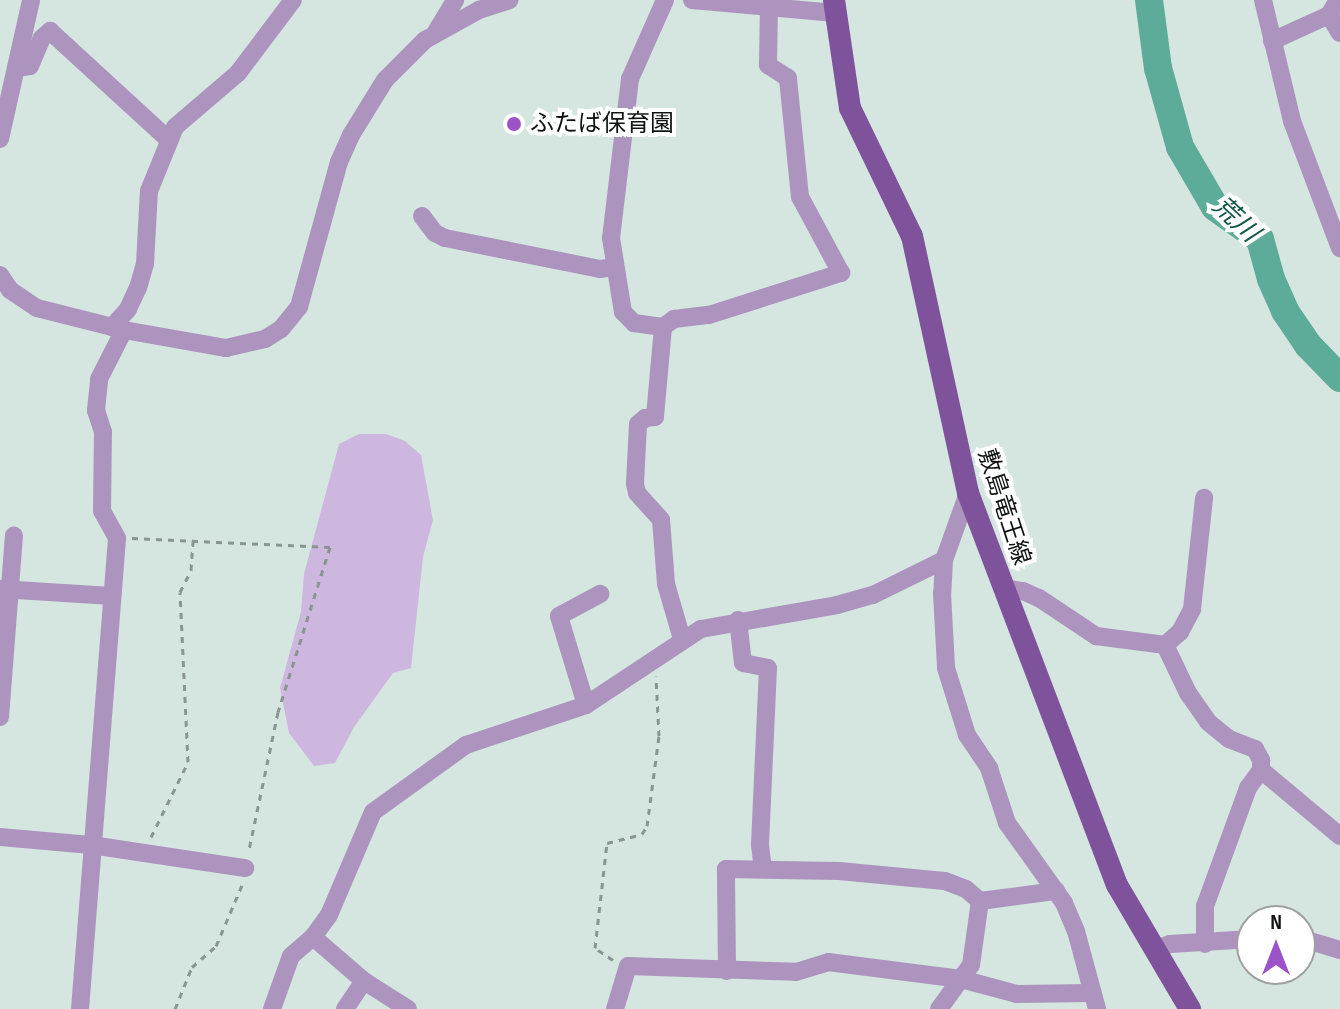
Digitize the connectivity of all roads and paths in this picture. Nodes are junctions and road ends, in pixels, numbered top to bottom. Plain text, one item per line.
1 (31, 0) edge
2 (293, 0) edge
3 (455, 0) edge
4 (509, 0) edge
5 (665, 0) edge
6 (692, 0) edge
7 (1263, 0) edge
8 (769, 4) edge
9 (834, 7) edge
10 (1334, 8) edge
11 (1340, 33) edge
12 (434, 34) junction
13 (1272, 41) junction
14 (16, 68) junction
15 (0, 139) edge
16 (169, 140) junction
17 (422, 216) dead end
18 (1340, 248) edge
19 (614, 267) junction
20 (0, 275) edge
21 (663, 327) junction
22 (118, 328) junction
23 (968, 493) junction
24 (1204, 498) dead end
25 (14, 536) dead end
26 (117, 538) junction
27 (193, 540) junction
28 (944, 560) junction
29 (1003, 588) junction
30 (5, 590) edge
31 (600, 594) dead end
32 (112, 596) junction
33 (738, 620) junction
34 (682, 639) junction
35 (1165, 645) junction
36 (652, 659) junction
37 (586, 705) junction
38 (0, 717) edge
39 (1261, 770) junction
40 (1340, 836) edge
41 (0, 837) edge
42 (91, 845) junction
43 (142, 854) junction
44 (245, 868) junction
45 (763, 869) junction
46 (1056, 891) junction
47 (980, 901) junction
48 (313, 937) junction
49 (1236, 941) edge
50 (1316, 943) edge
51 (1205, 944) junction
52 (1154, 950) junction
53 (1340, 950) edge
54 (628, 966) junction
55 (727, 971) junction
56 (961, 979) junction
57 (364, 981) junction
58 (1094, 1001) edge
59 (80, 1009) edge
60 (175, 1009) edge
61 (272, 1009) edge
62 (345, 1009) edge
63 (408, 1009) edge
64 (615, 1009) edge
65 (939, 1009) edge
66 (1190, 1009) edge

1 - 14 street
2 - 16 street
3 - 12 street
4 - 12 street
5 - 19 street
6 - 8 street
7 - 13 street
8 - 9 street
8 - 21 street
9 - 23 main road, 敷島竜王線
10 - 11 street
10 - 13 street
12 - 22 street
13 - 18 street
14 - 15 street
14 - 16 street
16 - 22 street
17 - 19 street
19 - 21 street
20 - 22 street
21 - 34 street
22 - 26 street
23 - 28 street
23 - 29 main road, 敷島竜王線
24 - 35 street
25 - 30 street
26 - 27 path
26 - 32 street
27 - 43 path
27 - 44 path
28 - 33 street
28 - 46 street
29 - 35 street
29 - 52 main road, 敷島竜王線
30 - 32 street
30 - 38 street
31 - 37 street
32 - 42 street
33 - 34 street
33 - 45 street
34 - 36 street
35 - 39 street
36 - 37 street
36 - 54 path
37 - 48 street
39 - 40 street
39 - 51 street
41 - 42 street
42 - 43 street
42 - 59 street
43 - 44 street
44 - 60 path
45 - 47 street
45 - 55 street
46 - 47 street
46 - 58 street
47 - 56 street
48 - 57 street
48 - 61 street
49 - 51 street
50 - 53 street
51 - 52 street
52 - 66 main road, 敷島竜王線
54 - 55 street
54 - 64 street
55 - 56 street
56 - 58 street
56 - 65 street
57 - 62 street
57 - 63 street

